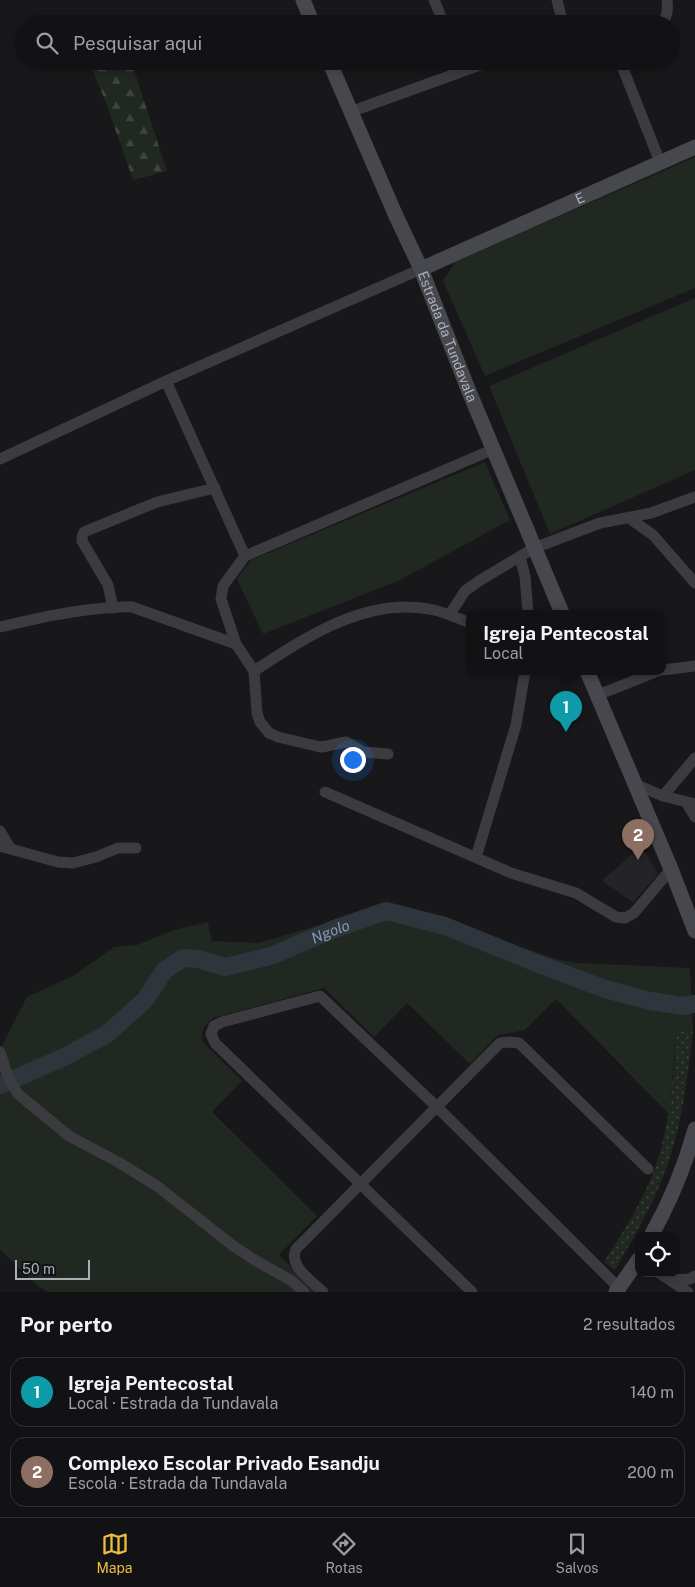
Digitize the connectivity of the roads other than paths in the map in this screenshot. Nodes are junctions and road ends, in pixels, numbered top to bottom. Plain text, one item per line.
1 (303, 0) edge
2 (434, 0) edge
3 (557, 0) edge
4 (667, 0) edge
5 (309, 15) edge
6 (440, 15) edge
7 (561, 15) edge
8 (666, 15) edge
9 (333, 70) edge
10 (451, 70) edge
11 (624, 70) edge
12 (350, 112) junction
13 (695, 147) edge
14 (660, 162) junction
15 (421, 269) junction
16 (166, 381) junction
17 (494, 449) junction
18 (0, 459) edge
19 (215, 488) junction
20 (695, 497) edge
21 (629, 518) junction
22 (534, 548) junction
23 (245, 556) junction
24 (520, 558) junction
25 (695, 583) edge
26 (113, 608) junction
27 (528, 610) edge
28 (561, 610) edge
29 (450, 614) junction
30 (466, 621) edge
31 (0, 627) edge
32 (236, 644) junction
33 (695, 666) edge
34 (666, 670) edge
35 (254, 671) junction
36 (524, 675) edge
37 (589, 675) edge
38 (648, 675) edge
39 (598, 694) junction
40 (388, 754) dead end
41 (695, 758) edge
42 (637, 786) junction
43 (325, 792) dead end
44 (663, 796) junction
45 (691, 803) edge
46 (695, 817) edge
47 (0, 832) edge
48 (5, 847) edge
49 (136, 848) dead end
50 (476, 857) junction
51 (671, 869) junction
52 (695, 931) edge
53 (0, 1052) edge
54 (437, 1107) junction
55 (695, 1129) edge
56 (648, 1168) dead end
57 (361, 1184) junction
58 (654, 1232) edge
59 (635, 1264) edge
60 (695, 1276) edge
61 (665, 1277) edge
62 (670, 1280) junction
63 (618, 1290) edge
64 (304, 1292) edge
65 (323, 1292) edge
66 (472, 1292) edge
67 (688, 1292) edge

1 - 5 main road
2 - 6 street
3 - 7 street
4 - 8 street
9 - 12 main road, Estrada da Tundavala
10 - 12 street
11 - 14 street
12 - 15 main road, Estrada da Tundavala
13 - 14 main road, E
14 - 15 main road, E
15 - 16 street
15 - 17 main road, Estrada da Tundavala
16 - 18 street
16 - 19 street
17 - 22 main road, Estrada da Tundavala
17 - 23 street
19 - 23 street
19 - 26 street
20 - 21 street
21 - 22 street
21 - 25 street
22 - 24 street
22 - 28 main road, Estrada da Tundavala
23 - 32 street
24 - 27 street
24 - 29 street
26 - 31 street
26 - 32 street
29 - 30 street
29 - 35 street
32 - 35 street
33 - 34 street
35 - 40 street
36 - 50 street
37 - 39 main road
38 - 39 street
39 - 42 main road
41 - 44 street
42 - 44 street
42 - 51 main road
43 - 50 street
44 - 45 street
45 - 46 street
47 - 48 street
48 - 49 street
50 - 51 street
51 - 52 main road
53 - 64 street
54 - 56 street
54 - 57 street
54 - 57 street
54 - 63 street
55 - 58 main road
57 - 65 street
57 - 66 street
59 - 63 main road
60 - 62 street
61 - 62 street
62 - 67 street

